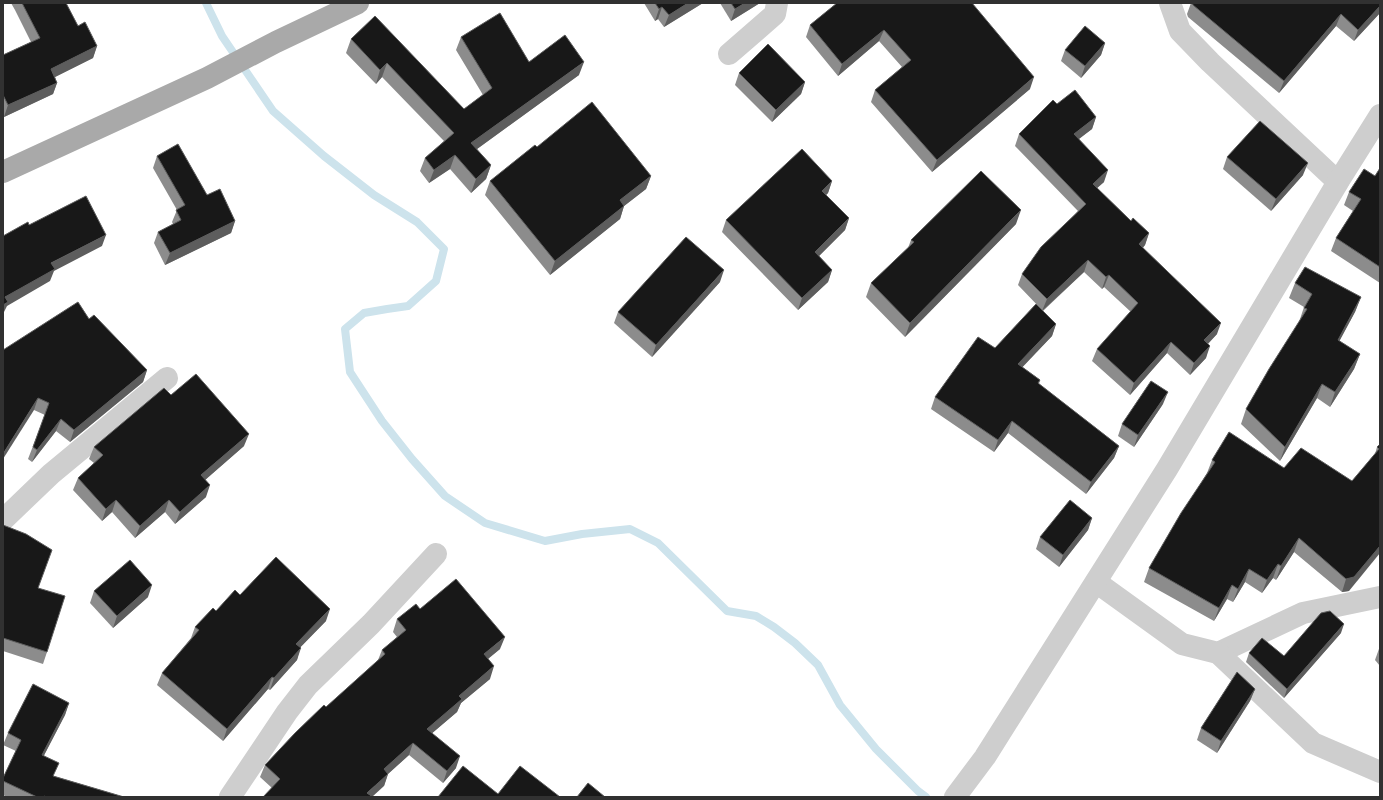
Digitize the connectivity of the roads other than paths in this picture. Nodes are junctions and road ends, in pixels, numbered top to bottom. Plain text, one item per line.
1 (358, 3) edge
2 (777, 3) edge
3 (1170, 3) edge
4 (729, 54) dead end
5 (1380, 115) edge
6 (3, 172) edge
7 (1338, 182) junction
8 (167, 378) dead end
9 (3, 520) edge
10 (436, 554) dead end
11 (1096, 582) junction
12 (1380, 597) edge
13 (1218, 653) junction
14 (1380, 772) edge
15 (230, 797) edge
16 (955, 797) edge

1 - 6 main road
2 - 4 street
3 - 7 street
5 - 7 street
7 - 11 street
8 - 9 street
10 - 15 street
11 - 13 street
11 - 16 street
12 - 13 street
13 - 14 street

